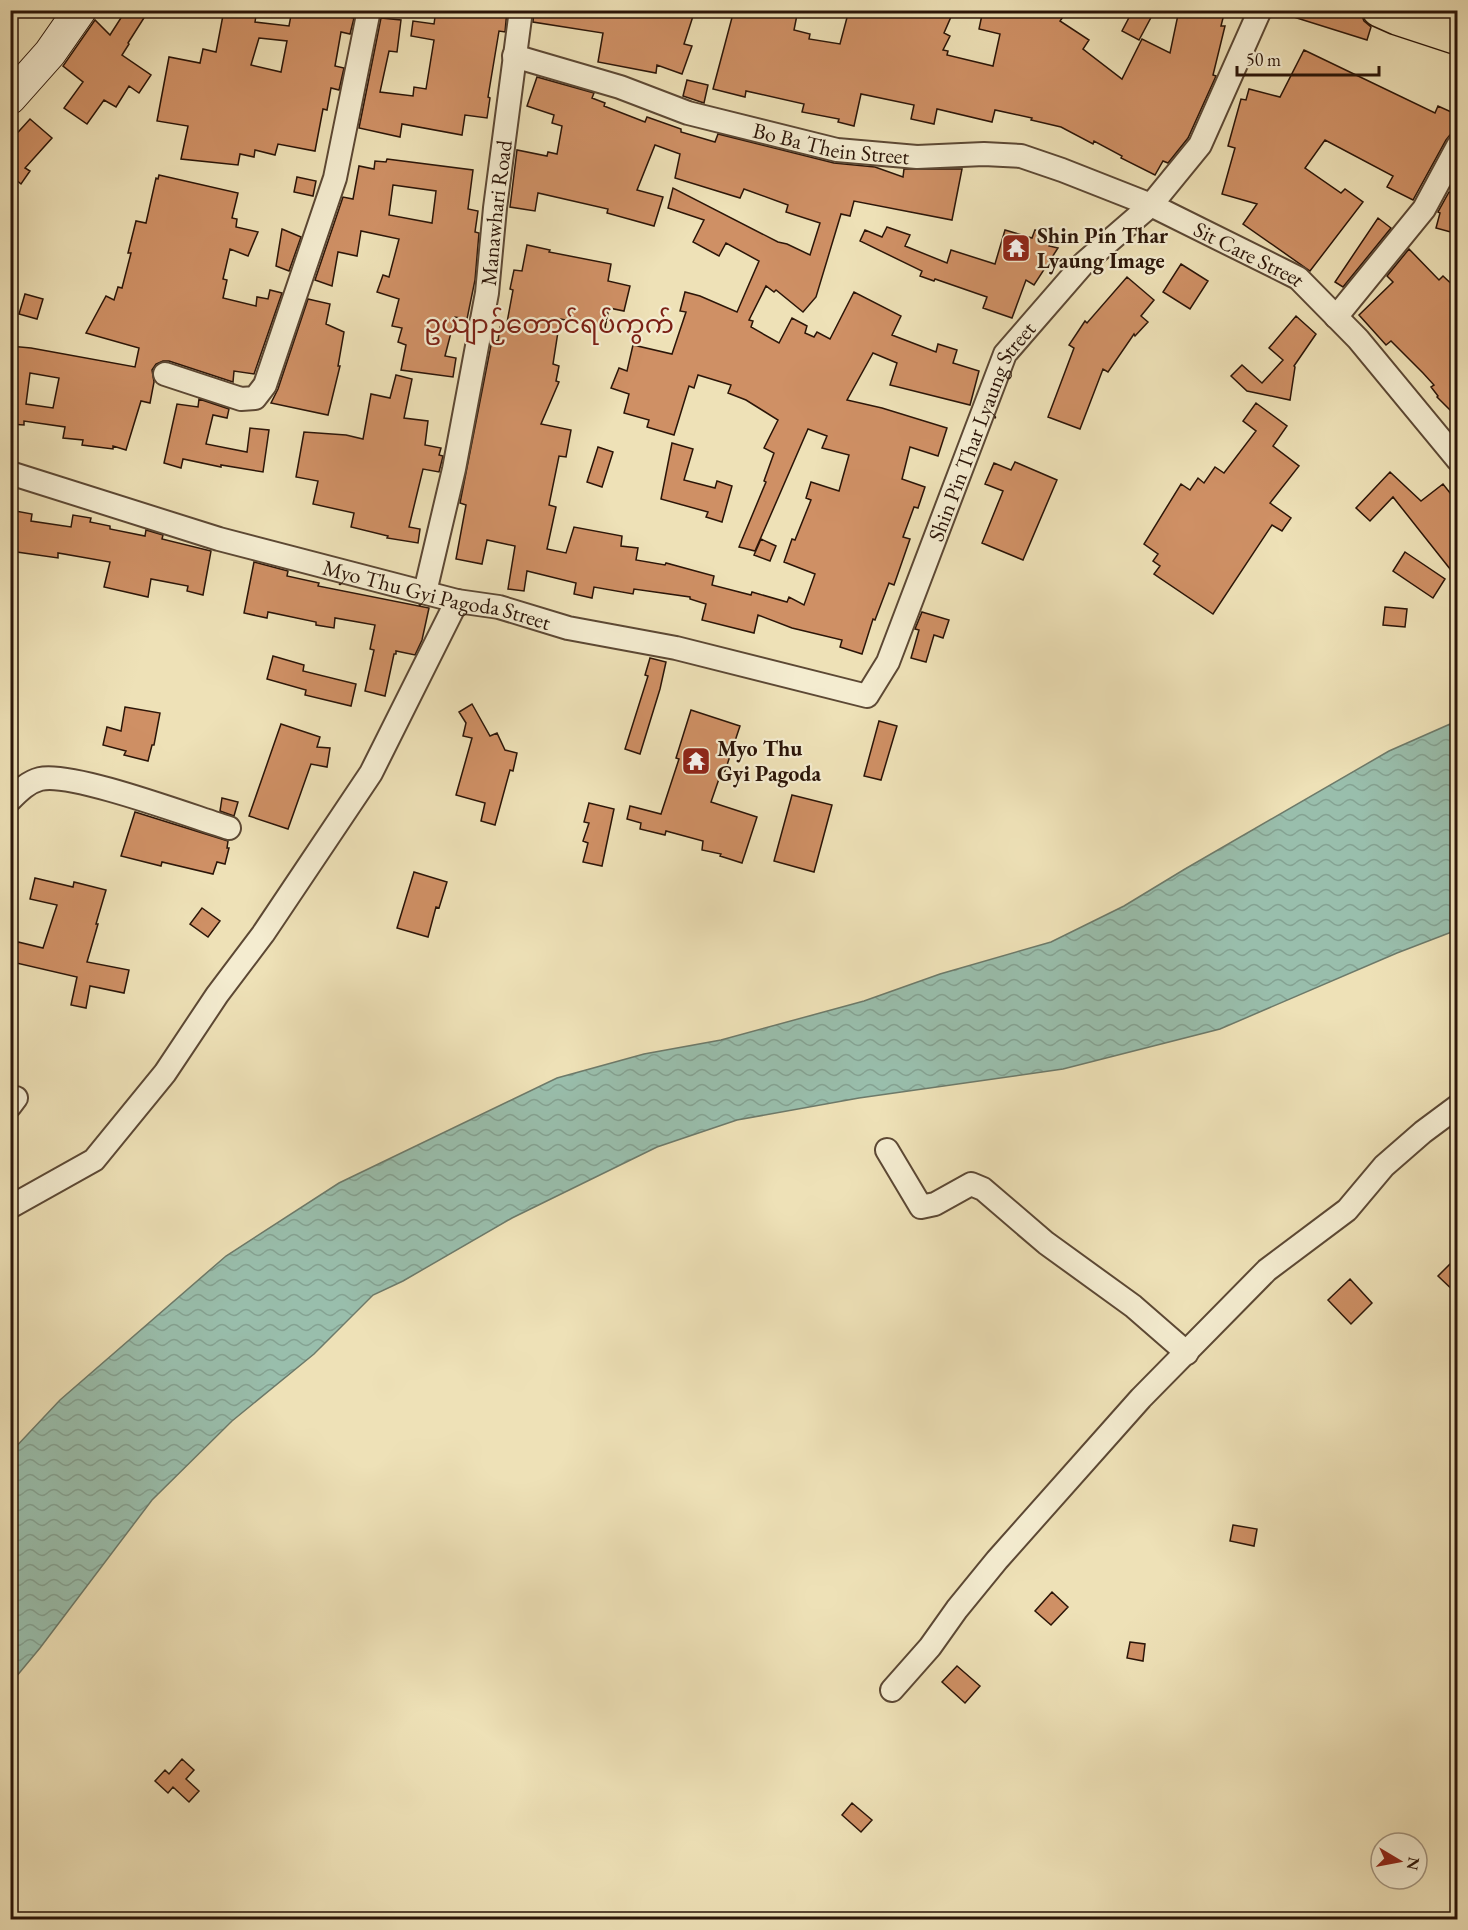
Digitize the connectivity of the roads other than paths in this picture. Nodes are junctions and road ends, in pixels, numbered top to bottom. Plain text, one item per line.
1 (80, 10) edge
2 (369, 10) edge
3 (521, 10) edge
4 (1260, 10) edge
5 (1392, 13) edge
6 (1458, 38) edge
7 (514, 56) junction
8 (10, 98) edge
9 (1458, 146) edge
10 (1151, 205) junction
11 (1336, 317) junction
12 (165, 374) dead end
13 (1458, 460) edge
14 (10, 473) edge
15 (425, 592) junction
16 (457, 601) junction
17 (867, 696) joint
18 (10, 800) edge
19 (229, 828) dead end
20 (1458, 1106) edge
21 (887, 1150) dead end
22 (10, 1207) edge
23 (1187, 1353) junction
24 (892, 1690) dead end

1 - 8 main road
2 - 12 street
3 - 7 street, Manawhari Road
4 - 10 street
5 - 6 main road
7 - 10 street, Bo Ba Thein Street
7 - 15 street, Manawhari Road
9 - 11 street
10 - 11 street, Sit Care Street
10 - 17 street, Shin Pin Thar Lyaung Street
11 - 13 street, Sit Care Street
14 - 15 street, Myo Thu Gyi Pagoda Street
15 - 16 street, Myo Thu Gyi Pagoda Street
16 - 17 street, Myo Thu Gyi Pagoda Street
16 - 22 street
18 - 19 street
20 - 23 street
21 - 23 street
23 - 24 street

